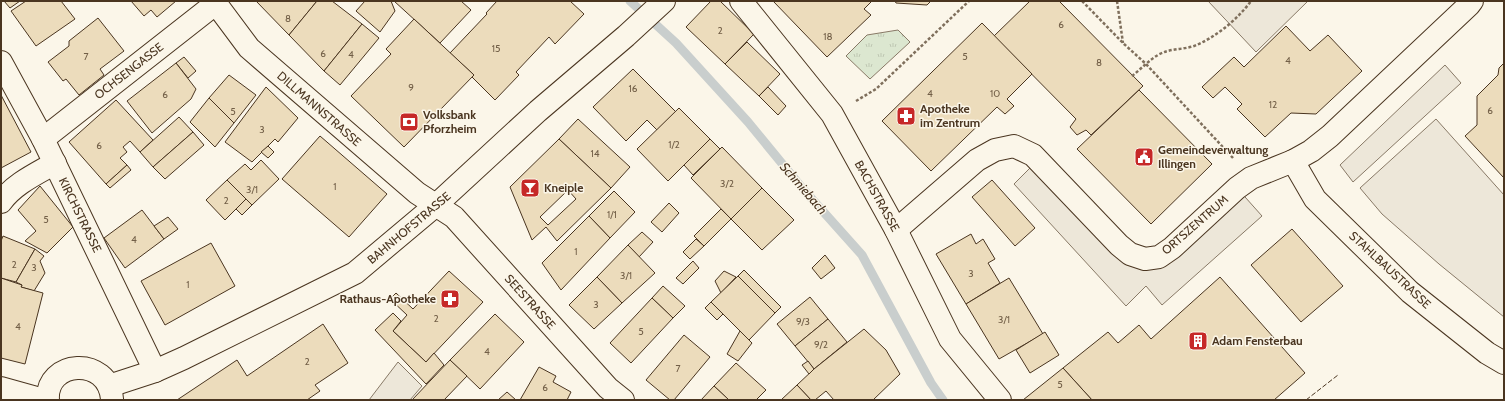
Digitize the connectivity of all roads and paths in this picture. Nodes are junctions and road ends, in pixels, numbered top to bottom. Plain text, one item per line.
1 (664, 1) edge
2 (741, 1) edge
3 (969, 1) edge
4 (1082, 1) edge
5 (1117, 1) edge
6 (1251, 1) edge
7 (1472, 1) edge
8 (215, 2) edge
9 (1124, 44) junction
10 (1, 62) edge
11 (1146, 64) junction
12 (1132, 76) dead end
13 (832, 114) junction
14 (43, 139) junction
15 (1292, 161) junction
16 (55, 163) junction
17 (1251, 178) junction
18 (1, 202) edge
19 (436, 205) junction
20 (896, 230) junction
21 (1504, 363) edge
22 (155, 371) junction
23 (1, 388) edge
24 (110, 393) edge
25 (610, 396) edge
26 (44, 400) edge
27 (48, 400) edge
28 (1000, 400) edge

1 - 19 street, BAHNHOFSTRASSE
2 - 13 street, BACHSTRASSE
3 - 13 path
4 - 9 path
5 - 9 path
6 - 11 path
7 - 15 street, ORTSZENTRUM
8 - 14 street, OCHSENGASSE
8 - 19 street, DILLMANNSTRASSE
9 - 11 path
10 - 14 street, KIRCHSTRASSE
11 - 12 path
11 - 17 path
13 - 20 street, BACHSTRASSE
14 - 16 street, KIRCHSTRASSE
15 - 17 street, ORTSZENTRUM
15 - 21 street, STAHLBAUSTRASSE
16 - 18 street
16 - 22 street, KIRCHSTRASSE
17 - 20 street, ORTSZENTRUM
19 - 22 street, BAHNHOFSTRASSE
19 - 25 street, SEESTRASSE
20 - 28 street, BACHSTRASSE
22 - 24 street, BAHNHOFSTRASSE
23 - 26 street
24 - 27 street

